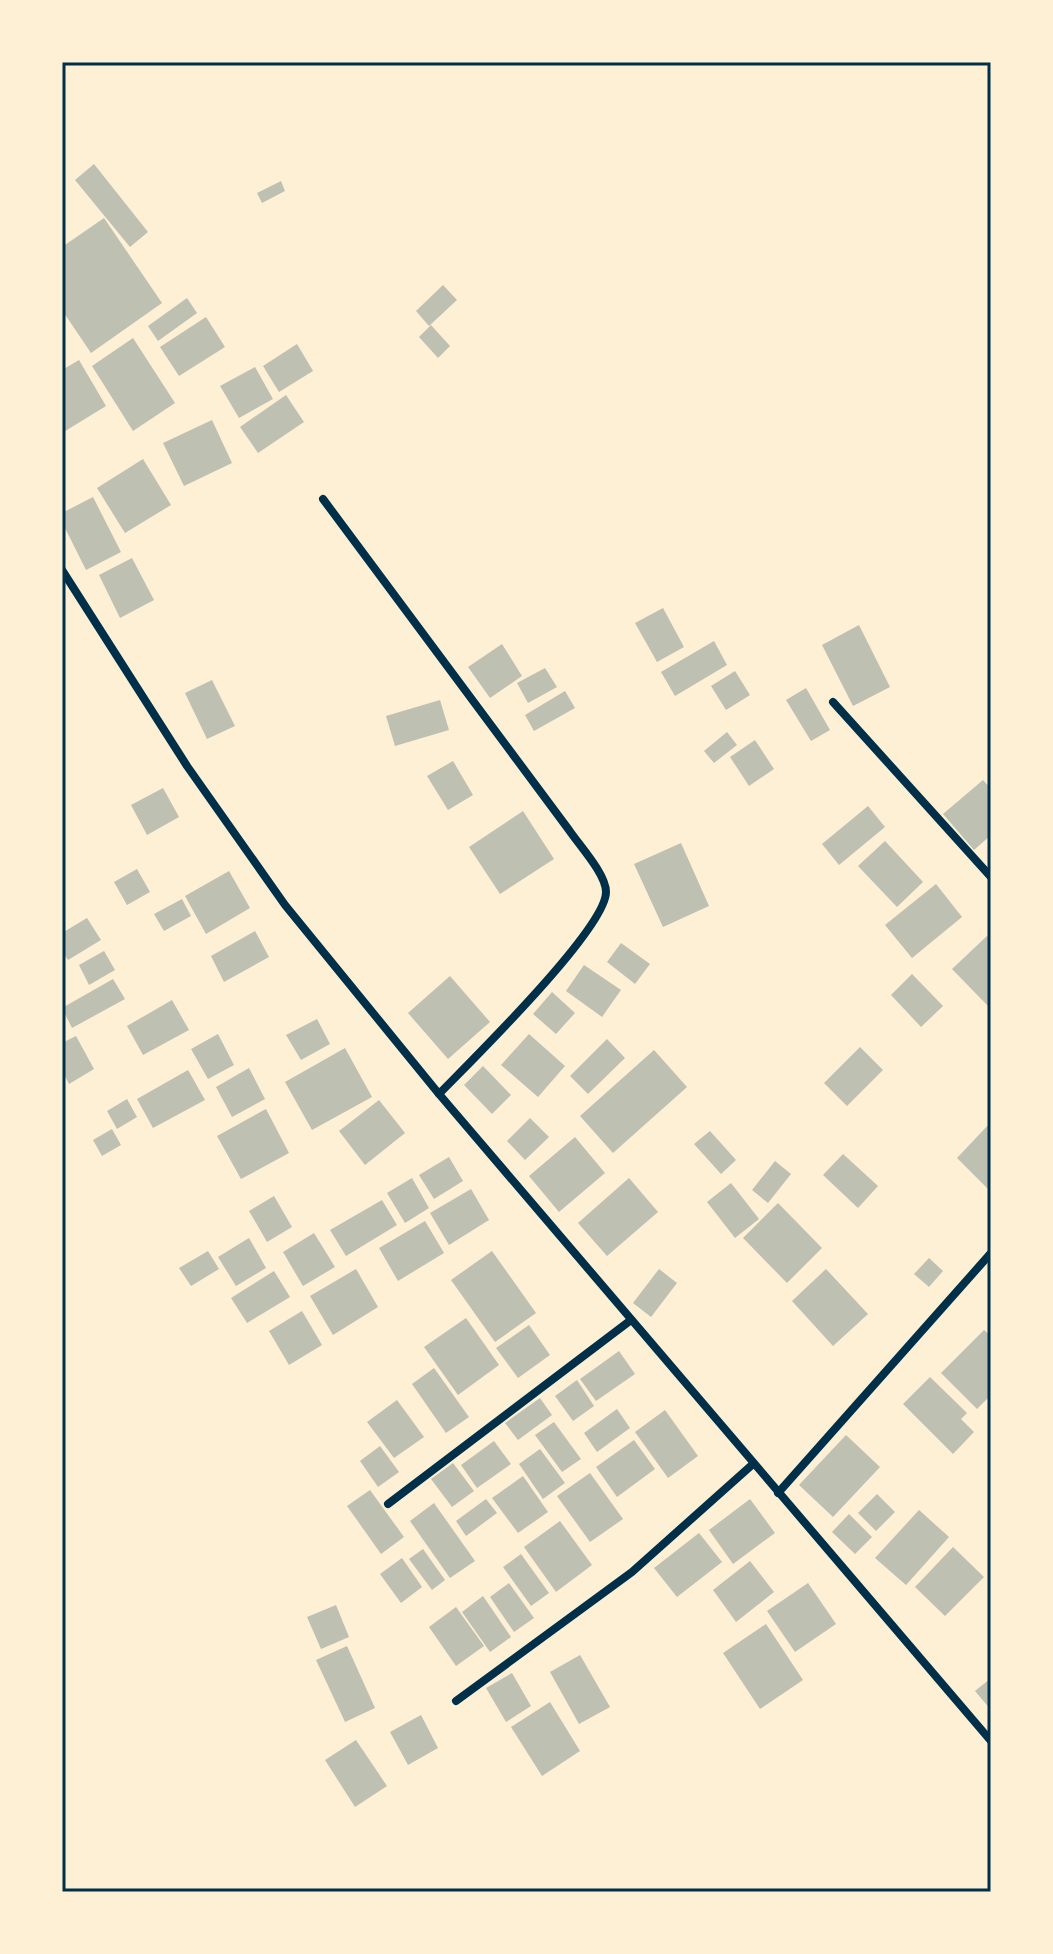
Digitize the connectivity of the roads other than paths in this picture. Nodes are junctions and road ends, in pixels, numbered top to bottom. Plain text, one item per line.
1 (323, 499) dead end
2 (62, 570) edge
3 (833, 702) dead end
4 (991, 877) edge
5 (439, 1094) junction
6 (991, 1253) edge
7 (631, 1320) junction
8 (753, 1464) junction
9 (778, 1493) junction
10 (388, 1504) dead end
11 (456, 1701) dead end
12 (991, 1741) edge

1 - 5 street
2 - 5 street
3 - 4 street
5 - 7 street
6 - 9 street
7 - 8 street
7 - 10 street
8 - 9 street
8 - 11 street
9 - 12 street

